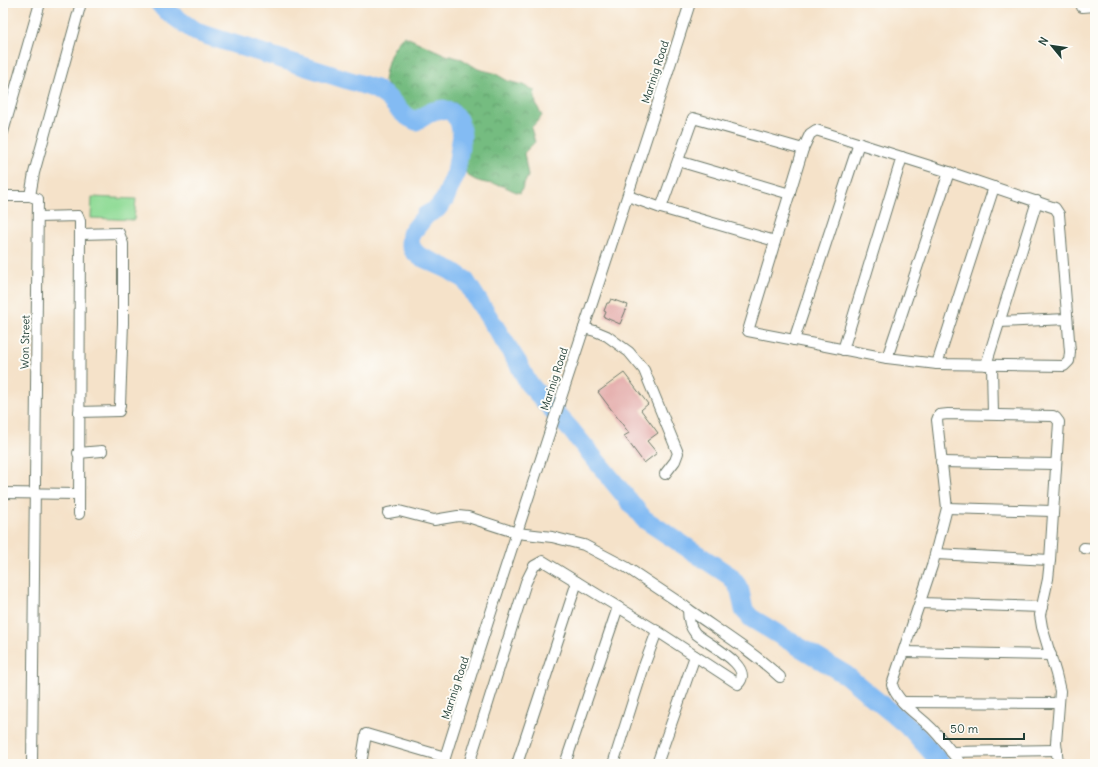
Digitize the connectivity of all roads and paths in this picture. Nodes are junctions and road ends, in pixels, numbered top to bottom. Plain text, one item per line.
1 (40, 3) edge
2 (81, 3) edge
3 (690, 3) edge
4 (1095, 6) edge
5 (1082, 7) dead end
6 (3, 132) edge
7 (859, 143) junction
8 (803, 149) junction
9 (902, 157) junction
10 (678, 161) junction
11 (950, 172) junction
12 (994, 187) junction
13 (790, 194) junction
14 (3, 196) edge
15 (30, 196) junction
16 (628, 196) junction
17 (1037, 201) junction
18 (661, 208) junction
19 (38, 217) junction
20 (81, 234) junction
21 (775, 241) junction
22 (1067, 319) junction
23 (999, 322) junction
24 (584, 328) junction
25 (794, 340) junction
26 (843, 350) junction
27 (887, 358) junction
28 (937, 364) junction
29 (989, 365) junction
30 (79, 412) junction
31 (993, 414) junction
32 (102, 451) dead end
33 (78, 453) junction
34 (941, 462) junction
35 (1056, 464) junction
36 (665, 474) dead end
37 (3, 493) edge
38 (35, 494) junction
39 (78, 494) junction
40 (947, 508) junction
41 (1052, 511) junction
42 (388, 513) dead end
43 (79, 514) dead end
44 (517, 533) junction
45 (1084, 548) dead end
46 (1095, 549) edge
47 (936, 554) junction
48 (1050, 560) junction
49 (577, 582) junction
50 (920, 603) junction
51 (618, 607) junction
52 (1042, 607) junction
53 (688, 609) junction
54 (657, 631) junction
55 (904, 652) junction
56 (1051, 655) junction
57 (695, 656) junction
58 (780, 677) dead end
59 (903, 702) junction
60 (1058, 703) junction
61 (1057, 750) junction
62 (951, 752) junction
63 (444, 760) edge
64 (32, 764) edge
65 (361, 764) edge
66 (469, 764) edge
67 (517, 764) edge
68 (565, 764) edge
69 (613, 764) edge
70 (657, 764) edge
71 (961, 764) edge
72 (1058, 764) edge

1 - 6 street
2 - 15 street
3 - 16 street, Marinig Road
4 - 5 street
7 - 8 street
7 - 9 street
7 - 25 street
8 - 10 street
8 - 13 street
9 - 11 street
9 - 26 street
10 - 13 street
10 - 18 street
11 - 12 street
11 - 27 street
12 - 17 street
12 - 28 street
13 - 21 street
14 - 15 street
15 - 19 street, Won Street
16 - 18 street
16 - 24 street, Marinig Road
17 - 22 street
17 - 23 street
18 - 21 street
19 - 20 street
19 - 38 street, Won Street
20 - 30 street
20 - 30 street
21 - 25 street
22 - 23 street
22 - 29 street
23 - 29 street
24 - 36 street
24 - 44 street, Marinig Road
25 - 26 street
26 - 27 street
27 - 28 street
28 - 29 street
29 - 31 street
30 - 33 street
31 - 34 street
31 - 35 street
32 - 33 street
33 - 39 street
34 - 35 street
34 - 40 street
35 - 41 street
37 - 38 street
38 - 39 street
38 - 64 street, Won Street
39 - 43 street
40 - 41 street
40 - 47 street
41 - 48 street
42 - 44 street
44 - 53 street
44 - 63 street, Marinig Road
45 - 46 street
47 - 48 street
47 - 50 street
48 - 52 street
49 - 51 street
49 - 66 street
49 - 67 street
50 - 52 street
50 - 55 street
51 - 54 street
51 - 68 street
52 - 56 street
53 - 57 street
53 - 58 street
54 - 57 street
54 - 69 street
55 - 56 street
55 - 59 street
56 - 60 street
57 - 70 street
59 - 60 street
59 - 62 street
60 - 61 street
61 - 62 street
61 - 72 street
62 - 71 street
63 - 65 street

